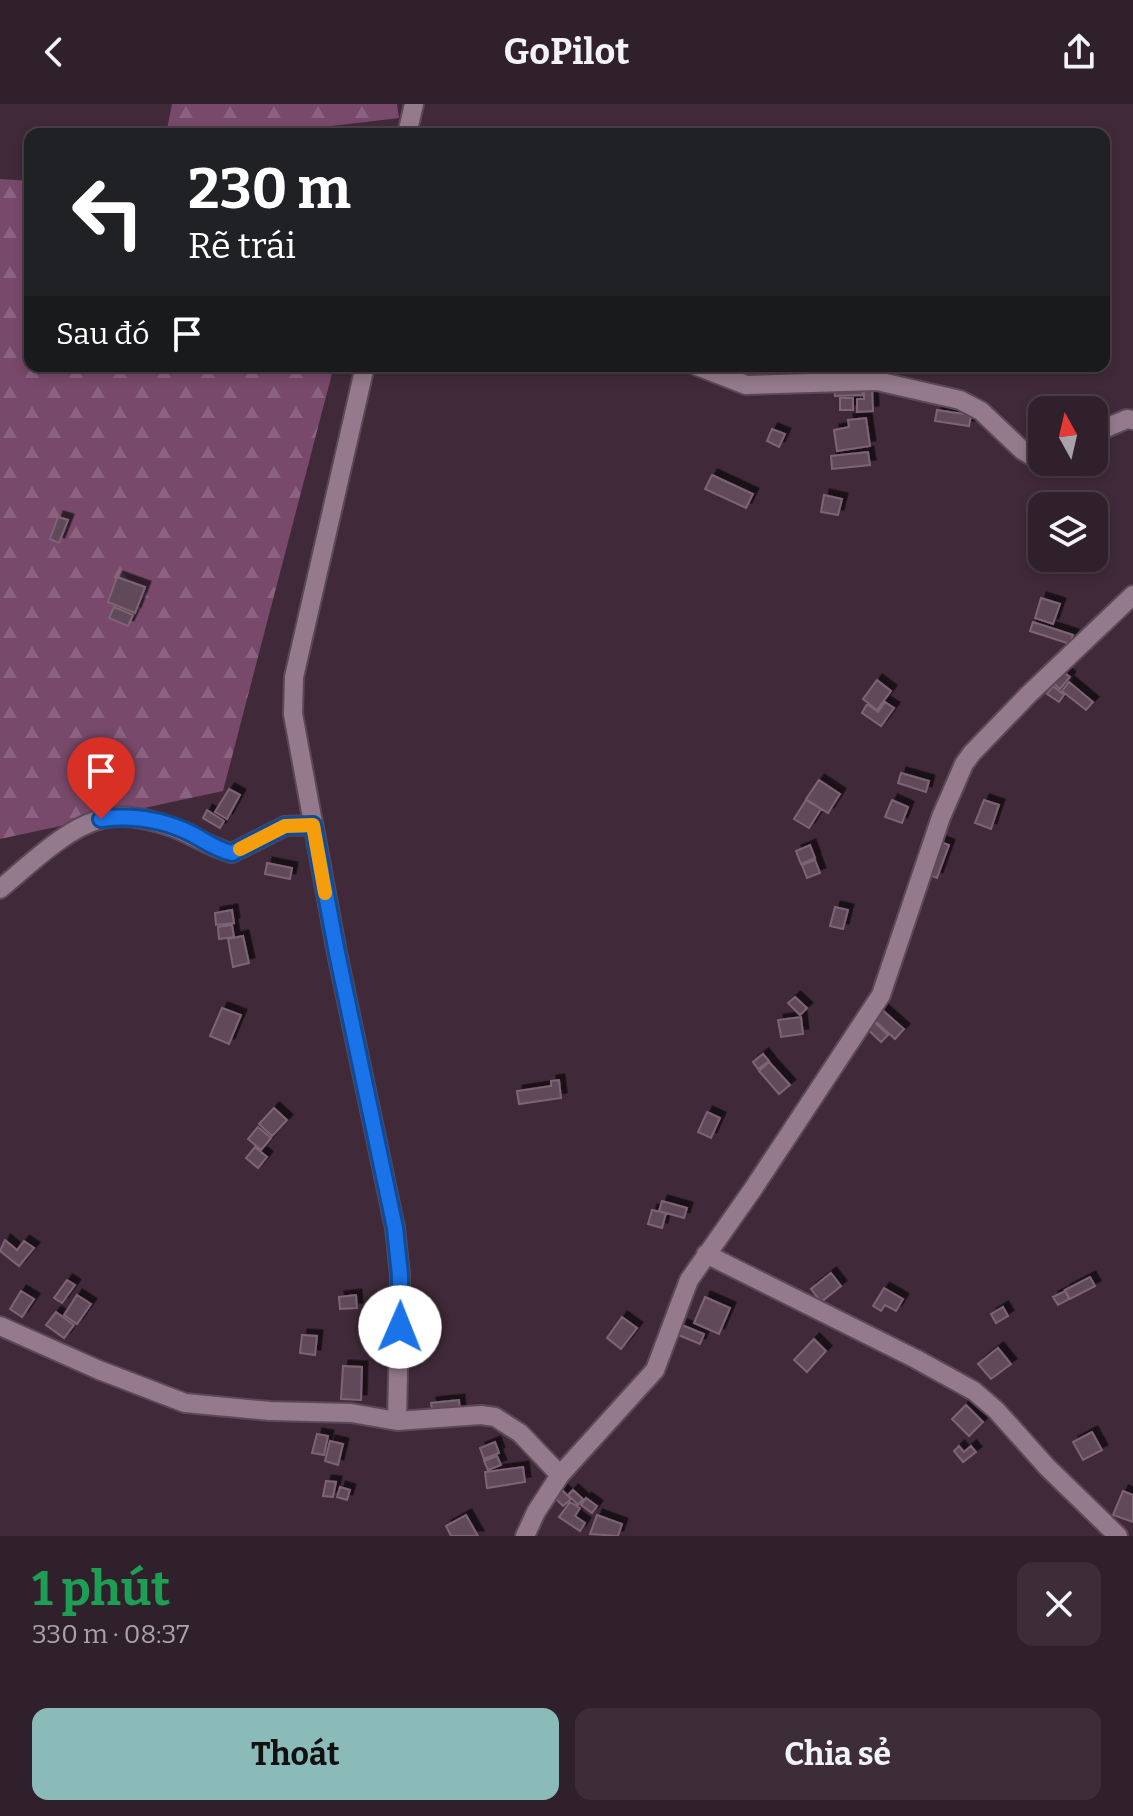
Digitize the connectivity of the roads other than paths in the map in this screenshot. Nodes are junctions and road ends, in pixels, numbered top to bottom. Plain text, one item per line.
1 (414, 104) edge
2 (408, 128) edge
3 (364, 372) edge
4 (710, 372) edge
5 (1133, 420) edge
6 (1108, 427) edge
7 (1028, 453) edge
8 (1133, 595) edge
9 (313, 825) junction
10 (0, 889) edge
11 (706, 1254) junction
12 (0, 1326) edge
13 (397, 1421) junction
14 (560, 1475) junction
15 (525, 1536) edge
16 (1118, 1536) edge

1 - 2 street
3 - 9 street
4 - 7 street
5 - 6 street
8 - 11 street
9 - 10 street
9 - 13 street
11 - 14 street
11 - 16 street
12 - 13 street
13 - 14 street
14 - 15 street

